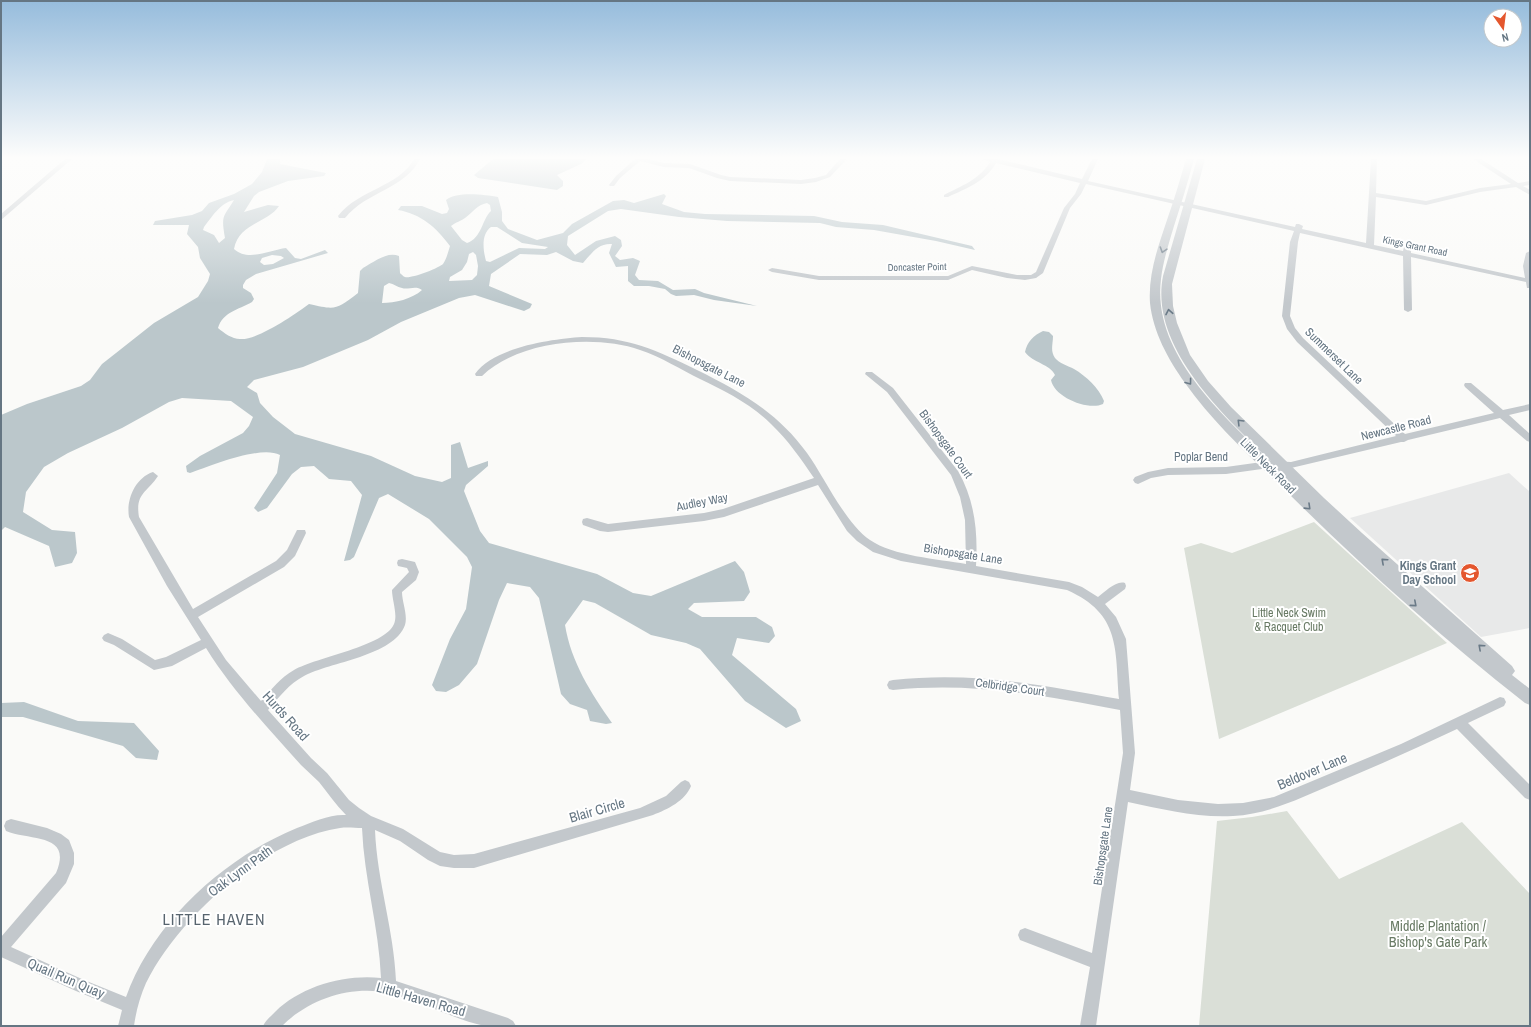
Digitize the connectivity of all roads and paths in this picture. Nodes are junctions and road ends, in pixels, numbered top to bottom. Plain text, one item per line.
1 (14, 207) edge
2 (350, 207) edge
3 (1068, 207) edge
4 (1182, 207) edge
5 (1183, 207) edge
6 (1201, 207) edge
7 (1372, 207) edge
8 (342, 216) dead end
9 (1, 218) edge
10 (1299, 228) junction
11 (1371, 244) junction
12 (1407, 252) junction
13 (1530, 254) edge
14 (772, 270) dead end
15 (1530, 280) edge
16 (1408, 310) dead end
17 (479, 374) dead end
18 (869, 374) dead end
19 (1468, 385) dead end
20 (1530, 407) edge
21 (1502, 414) junction
22 (1404, 438) junction
23 (1530, 439) edge
24 (1266, 465) junction
25 (1283, 466) junction
26 (153, 476) dead end
27 (820, 480) junction
28 (1138, 480) dead end
29 (587, 522) dead end
30 (301, 533) dead end
31 (402, 563) dead end
32 (971, 569) junction
33 (1121, 586) dead end
34 (1098, 603) junction
35 (192, 616) junction
36 (1449, 626) junction
37 (108, 638) dead end
38 (207, 642) junction
39 (893, 685) dead end
40 (1530, 693) edge
41 (1530, 698) edge
42 (1500, 702) dead end
43 (1126, 706) junction
44 (261, 709) junction
45 (1459, 722) junction
46 (685, 786) dead end
47 (1530, 794) edge
48 (1123, 795) junction
49 (368, 822) junction
50 (11, 826) dead end
51 (509, 851) joint
52 (1025, 935) dead end
53 (1, 949) edge
54 (1098, 963) junction
55 (389, 986) junction
56 (131, 1006) junction
57 (126, 1026) edge
58 (271, 1026) edge
59 (508, 1026) edge
60 (1088, 1026) edge

1 - 9 street
2 - 8 street
3 - 14 street, Doncaster Point
4 -> 24 street, Little Neck Road
25 -> 5 street, Little Neck Road
6 - 10 street, Kings Grant Road
7 - 11 street
10 - 11 street, Kings Grant Road
10 - 22 street, Summerset Lane
11 - 12 street, Kings Grant Road
12 - 15 street, Kings Grant Road
12 - 16 street
13 - 15 street
17 - 27 street, Bishopsgate Lane
18 - 32 street, Bishopsgate Court
19 - 21 street
20 - 21 street, Newcastle Road
21 - 22 street, Newcastle Road
21 - 23 street
22 - 25 street, Newcastle Road
24 - 25 street, Newcastle Road
24 - 28 street, Poplar Bend
24 -> 36 street, Little Neck Road
36 -> 25 street, Little Neck Road
26 - 35 street, Hurds Road
27 - 29 street, Audley Way
27 - 32 street, Bishopsgate Lane
30 - 35 street
31 - 44 street
32 - 34 street, Bishopsgate Lane
33 - 34 street
34 - 43 street, Bishopsgate Lane
35 - 38 street, Hurds Road
40 -> 36 street, Little Neck Road
36 - 41 street, Little Neck Road
37 - 38 street
38 - 44 street, Hurds Road
39 - 43 street, Celbridge Court
42 - 45 street, Beldover Lane
43 - 48 street, Bishopsgate Lane
44 - 49 street, Hurds Road
45 - 47 street
45 - 48 street, Beldover Lane
46 - 51 street, Blair Circle
48 - 54 street, Bishopsgate Lane
49 - 51 street, Oak Lynn Path
49 - 55 street
49 - 56 street, Oak Lynn Path
50 - 53 street
52 - 54 street
53 - 56 street, Quail Run Quay
54 - 60 street, Bishopsgate Lane
55 - 58 street, Little Haven Road
55 - 59 street, Little Haven Road
56 - 57 street, Oak Lynn Path

